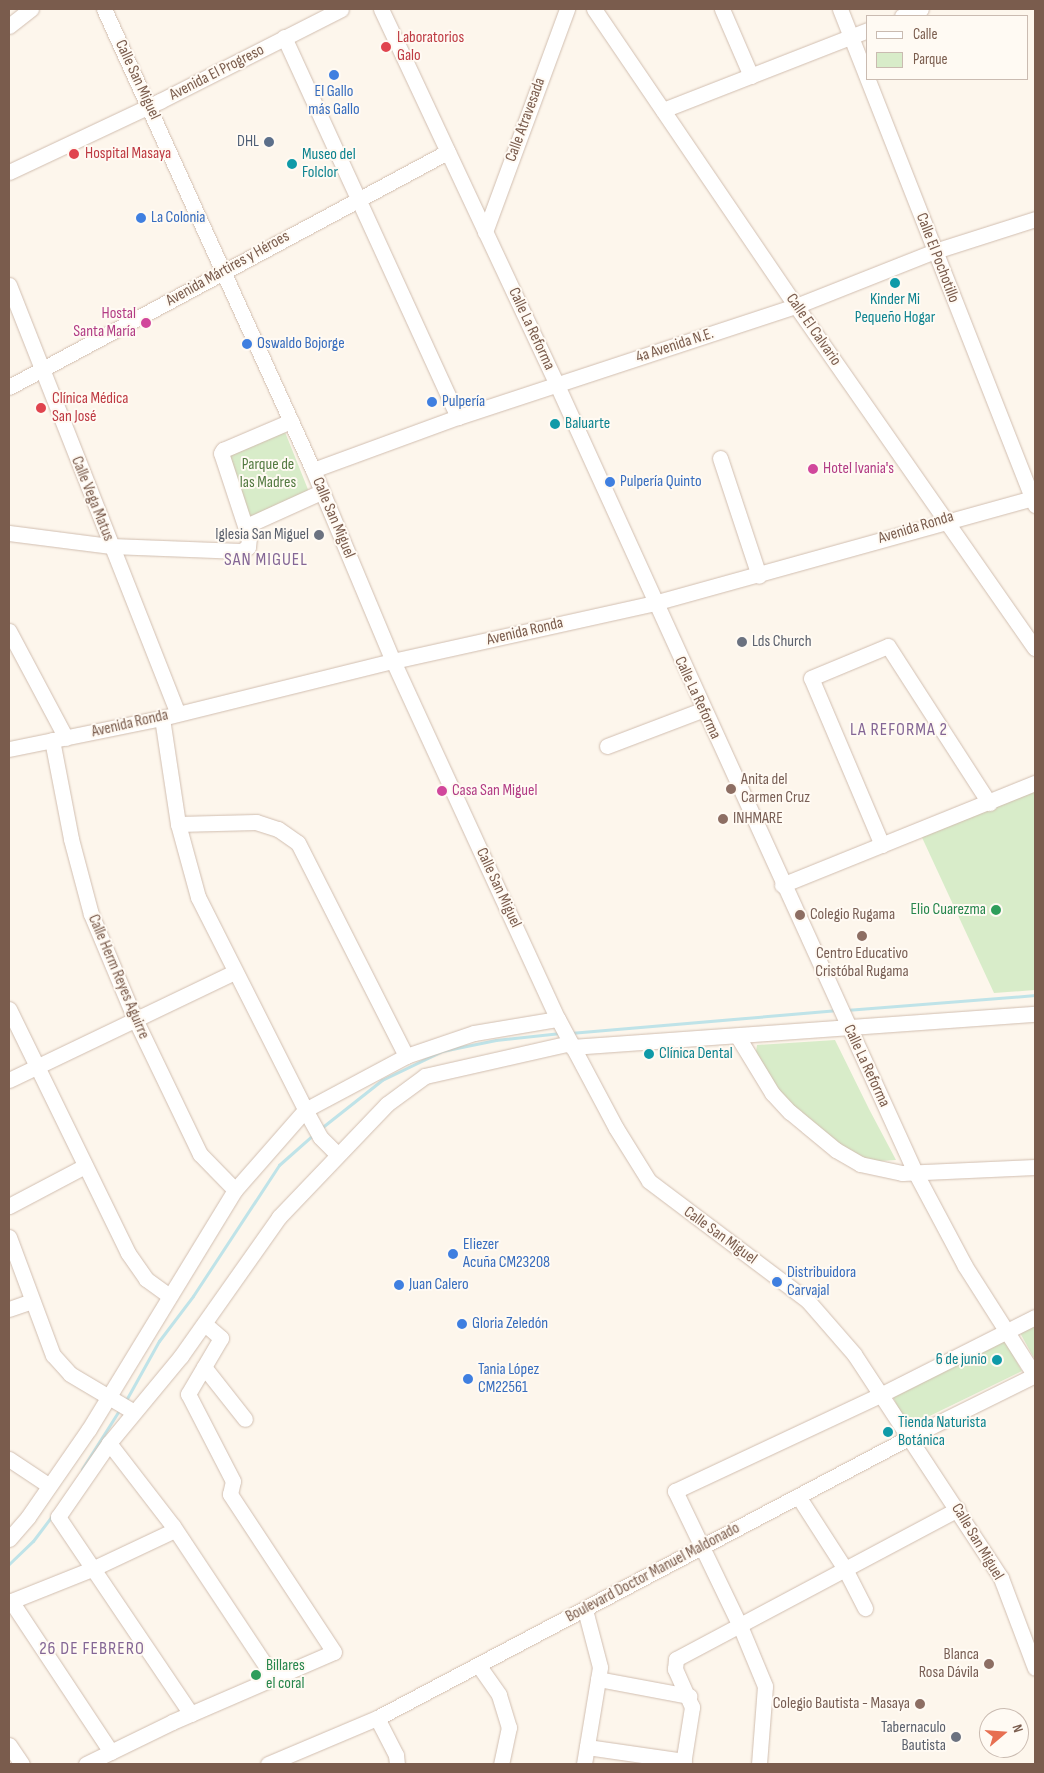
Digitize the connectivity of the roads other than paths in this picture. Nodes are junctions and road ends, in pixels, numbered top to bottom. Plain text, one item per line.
1 (31, 9) edge
2 (104, 9) edge
3 (341, 9) edge
4 (381, 9) edge
5 (567, 9) edge
6 (594, 9) edge
7 (722, 9) edge
8 (840, 9) edge
9 (921, 9) edge
10 (905, 15) edge
11 (9, 26) edge
12 (866, 31) edge
13 (284, 37) junction
14 (850, 37) junction
15 (751, 76) junction
16 (866, 78) edge
17 (867, 80) edge
18 (150, 106) junction
19 (663, 110) junction
20 (448, 152) junction
21 (9, 172) edge
22 (357, 198) junction
23 (1035, 219) edge
24 (485, 232) junction
25 (934, 251) junction
26 (223, 272) junction
27 (9, 285) edge
28 (796, 306) junction
29 (41, 371) junction
30 (557, 385) junction
31 (9, 387) edge
32 (458, 417) junction
33 (291, 421) junction
34 (720, 458) dead end
35 (313, 470) junction
36 (321, 492) junction
37 (1033, 500) edge
38 (946, 519) junction
39 (246, 526) junction
40 (9, 533) edge
41 (111, 546) junction
42 (759, 576) junction
43 (654, 603) junction
44 (1029, 626) edge
45 (9, 631) edge
46 (1035, 648) edge
47 (392, 661) junction
48 (702, 710) junction
49 (178, 713) junction
50 (162, 718) junction
51 (59, 739) junction
52 (607, 746) dead end
53 (9, 749) edge
54 (1035, 783) edge
55 (989, 802) junction
56 (178, 824) junction
57 (882, 845) junction
58 (782, 885) junction
59 (234, 972) junction
60 (9, 1009) edge
61 (1035, 1014) edge
62 (135, 1019) junction
63 (559, 1021) junction
64 (846, 1026) junction
65 (738, 1037) junction
66 (570, 1043) junction
67 (406, 1056) junction
68 (36, 1067) junction
69 (9, 1080) edge
70 (307, 1113) junction
71 (336, 1153) junction
72 (85, 1166) junction
73 (1035, 1167) edge
74 (915, 1172) junction
75 (235, 1190) junction
76 (9, 1206) edge
77 (9, 1237) edge
78 (169, 1296) junction
79 (32, 1301) junction
80 (9, 1309) edge
81 (1035, 1317) edge
82 (205, 1324) junction
83 (1006, 1331) junction
84 (204, 1367) junction
85 (1035, 1375) edge
86 (882, 1394) junction
87 (122, 1405) junction
88 (245, 1419) dead end
89 (910, 1437) junction
90 (109, 1443) junction
91 (9, 1459) edge
92 (48, 1485) junction
93 (798, 1496) junction
94 (958, 1509) junction
95 (175, 1530) junction
96 (9, 1539) edge
97 (700, 1548) junction
98 (845, 1569) junction
99 (92, 1570) junction
100 (10, 1602) edge
101 (865, 1608) dead end
102 (585, 1610) junction
103 (740, 1626) junction
104 (479, 1666) junction
105 (1035, 1668) edge
106 (274, 1678) junction
107 (598, 1679) junction
108 (689, 1696) junction
109 (191, 1714) junction
110 (376, 1718) junction
111 (9, 1745) edge
112 (586, 1747) junction
113 (99, 1760) edge
114 (684, 1763) edge
115 (22, 1764) edge
116 (268, 1764) edge
117 (397, 1764) edge
118 (501, 1764) edge
119 (584, 1764) edge
120 (759, 1764) edge

1 - 11 street
2 - 18 street, Calle San Miguel
3 - 13 street, Avenida El Progreso
4 - 20 street, Calle La Reforma
5 - 24 street, Calle Atravesada
6 - 19 street, Calle El Calvario
7 - 15 street
8 - 14 street, Calle El Pochotillo
9 - 10 street
12 - 14 street
13 - 18 street, Avenida El Progreso
13 - 22 street
14 - 15 street
14 - 16 street, Calle El Pochotillo
15 - 19 street
17 - 25 street, Calle El Pochotillo
18 - 21 street, Avenida El Progreso
18 - 26 street, Calle San Miguel
19 - 28 street, Calle El Calvario
20 - 22 street, Avenida Mártires y Héroes
20 - 24 street, Calle La Reforma
22 - 26 street, Avenida Mártires y Héroes
22 - 32 street
23 - 25 street, 4a Avenida N.E.
24 - 30 street, Calle La Reforma
25 - 28 street, 4a Avenida N.E.
25 - 37 street, Calle El Pochotillo
26 - 29 street, Avenida Mártires y Héroes
26 - 33 street, Calle San Miguel
27 - 29 street, Calle Vega Matus
28 - 30 street, 4a Avenida N.E.
28 - 38 street, Calle El Calvario
29 - 31 street, Avenida Mártires y Héroes
29 - 41 street, Calle Vega Matus
30 - 32 street, 4a Avenida N.E.
30 - 43 street, Calle La Reforma
32 - 35 street, 4a Avenida N.E.
33 - 35 street, Calle San Miguel
33 - 39 street
34 - 42 street
35 - 36 street, Calle San Miguel
36 - 39 street
36 - 47 street, Calle San Miguel
37 - 38 street, Avenida Ronda
38 - 42 street, Avenida Ronda
38 - 44 street, Calle El Calvario
39 - 41 street
40 - 41 street
41 - 49 street, Calle Vega Matus
42 - 43 street, Avenida Ronda
43 - 47 street, Avenida Ronda
43 - 48 street, Calle La Reforma
44 - 46 street, Calle El Calvario
45 - 51 street, Calle Herm Reyes Aguirre
47 - 49 street, Avenida Ronda
47 - 63 street, Calle San Miguel
48 - 52 street
48 - 58 street, Calle La Reforma
49 - 50 street, Avenida Ronda
50 - 51 street, Avenida Ronda
50 - 56 street
51 - 53 street, Avenida Ronda
51 - 62 street, Calle Herm Reyes Aguirre
54 - 55 street
55 - 57 street
55 - 57 street
56 - 59 street
56 - 67 street
57 - 58 street
58 - 64 street, Calle La Reforma
59 - 62 street
59 - 70 street
60 - 68 street
61 - 64 street
62 - 68 street
62 - 75 street, Calle Herm Reyes Aguirre
63 - 66 street, Calle San Miguel
63 - 67 street
64 - 65 street
64 - 74 street, Calle La Reforma
65 - 66 street
65 - 74 street
66 - 71 street
66 - 86 street, Calle San Miguel
67 - 70 street
68 - 69 street
68 - 72 street
70 - 71 street
70 - 75 street
71 - 82 street
72 - 76 street
72 - 78 street
73 - 74 street
74 - 83 street, Calle La Reforma
75 - 78 street
77 - 79 street
78 - 87 street
79 - 80 street
79 - 87 street
81 - 83 street
82 - 84 street
82 - 87 street
83 - 85 street, Calle La Reforma
83 - 86 street
84 - 88 street
84 - 106 street
85 - 89 street, Boulevard Doctor Manuel Maldonado
86 - 89 street, Calle San Miguel
86 - 97 street
87 - 90 street
87 - 92 street
89 - 93 street, Boulevard Doctor Manuel Maldonado
89 - 94 street, Calle San Miguel
90 - 95 street
90 - 99 street
91 - 92 street
92 - 96 street
93 - 97 street, Boulevard Doctor Manuel Maldonado
93 - 98 street
94 - 98 street
94 - 105 street, Calle San Miguel
95 - 99 street
95 - 106 street
97 - 102 street, Boulevard Doctor Manuel Maldonado
97 - 103 street
98 - 101 street
98 - 103 street
99 - 100 street
99 - 109 street
100 - 113 street
102 - 104 street, Boulevard Doctor Manuel Maldonado
102 - 107 street
103 - 108 street
103 - 120 street
104 - 110 street, Boulevard Doctor Manuel Maldonado
104 - 118 street
106 - 109 street
107 - 108 street
107 - 112 street
108 - 114 street
109 - 113 street
110 - 116 street, Boulevard Doctor Manuel Maldonado
110 - 117 street
111 - 115 street
112 - 114 street
112 - 119 street

